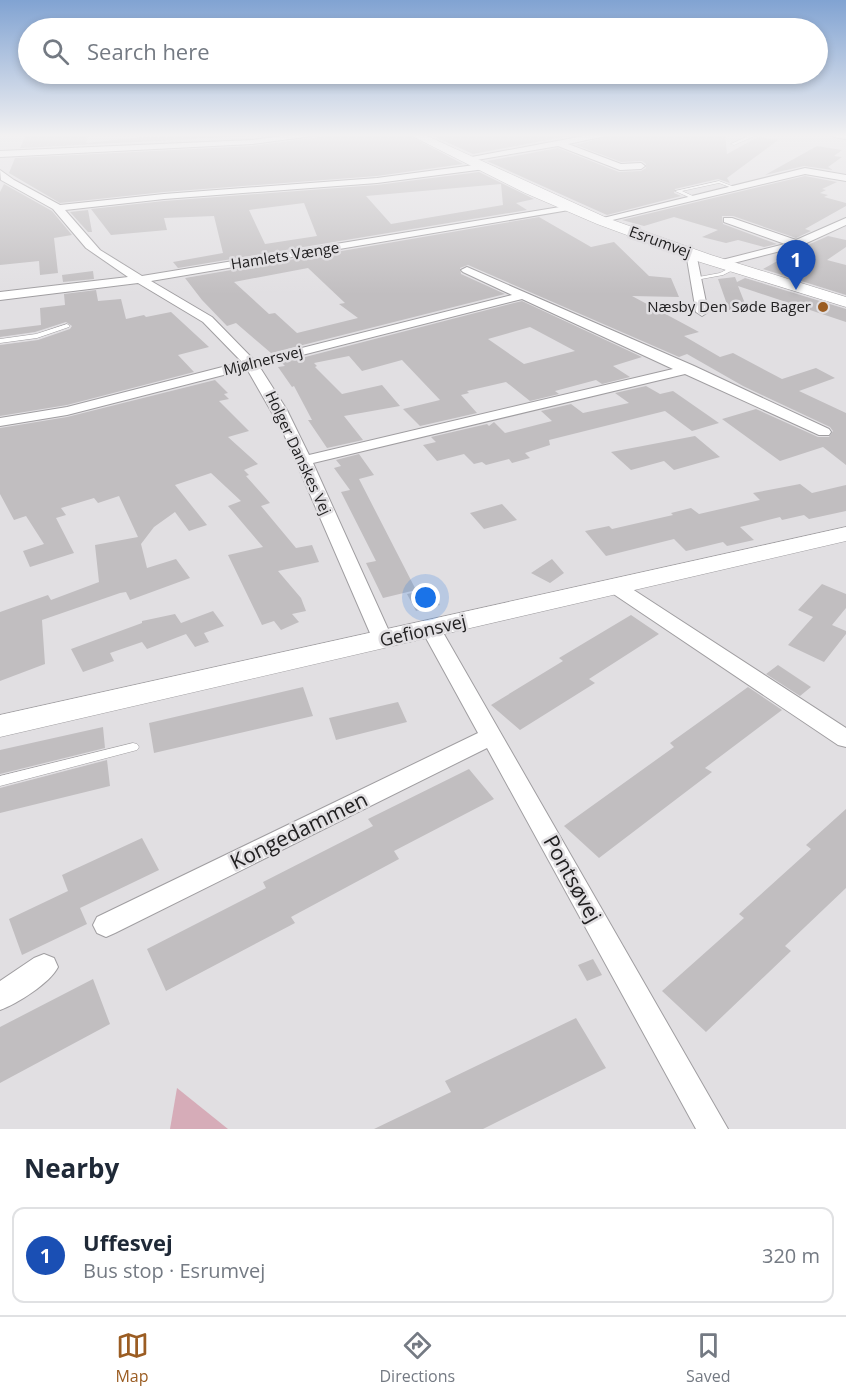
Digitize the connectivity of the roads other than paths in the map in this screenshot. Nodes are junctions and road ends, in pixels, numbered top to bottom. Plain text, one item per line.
1 (23, 188) edge
2 (293, 188) edge
3 (527, 188) edge
4 (692, 188) edge
5 (735, 188) edge
6 (693, 198) junction
7 (569, 207) junction
8 (59, 208) junction
9 (600, 220) junction
10 (729, 220) dead end
11 (846, 221) edge
12 (831, 230) junction
13 (846, 234) edge
14 (796, 244) junction
15 (691, 253) junction
16 (728, 265) junction
17 (467, 270) dead end
18 (696, 278) junction
19 (142, 279) junction
20 (524, 295) junction
21 (0, 296) edge
22 (846, 302) edge
23 (702, 312) dead end
24 (67, 326) dead end
25 (0, 341) edge
26 (252, 364) junction
27 (689, 369) junction
28 (0, 422) edge
29 (824, 432) dead end
30 (304, 461) junction
31 (846, 534) edge
32 (616, 587) junction
33 (431, 629) junction
34 (383, 640) junction
35 (0, 726) edge
36 (492, 736) junction
37 (846, 739) edge
38 (133, 747) dead end
39 (0, 781) edge
40 (106, 925) dead end
41 (44, 967) dead end
42 (0, 997) edge
43 (713, 1129) edge

1 - 8 street, Holger Danskes Vej
2 - 8 street
3 - 7 street, Esrumvej
4 - 6 lane
5 - 6 street
6 - 9 street
7 - 9 street, Esrumvej
7 - 19 street, Hamlets Vænge
8 - 19 street, Holger Danskes Vej
9 - 15 street, Esrumvej
10 - 14 street
11 - 12 street
12 - 13 street
12 - 14 street
14 - 16 street
15 - 16 street, Esrumvej
15 - 18 street
16 - 18 lane
16 - 22 street, Esrumvej
17 - 20 street
18 - 23 street
19 - 21 street, Hamlets Vænge
19 - 26 street, Holger Danskes Vej
20 - 26 street, Mjølnersvej
20 - 27 street
24 - 25 lane
26 - 28 street, Mjølnersvej
26 - 30 street, Holger Danskes Vej
27 - 29 street
27 - 30 street
30 - 34 street, Holger Danskes Vej
31 - 32 street, Gefionsvej
32 - 33 street, Gefionsvej
32 - 37 street
33 - 34 street, Gefionsvej
33 - 36 street, Pontsøvej
34 - 35 street, Gefionsvej
36 - 40 street, Kongedammen
36 - 43 street, Pontsøvej
38 - 39 lane
41 - 42 street

